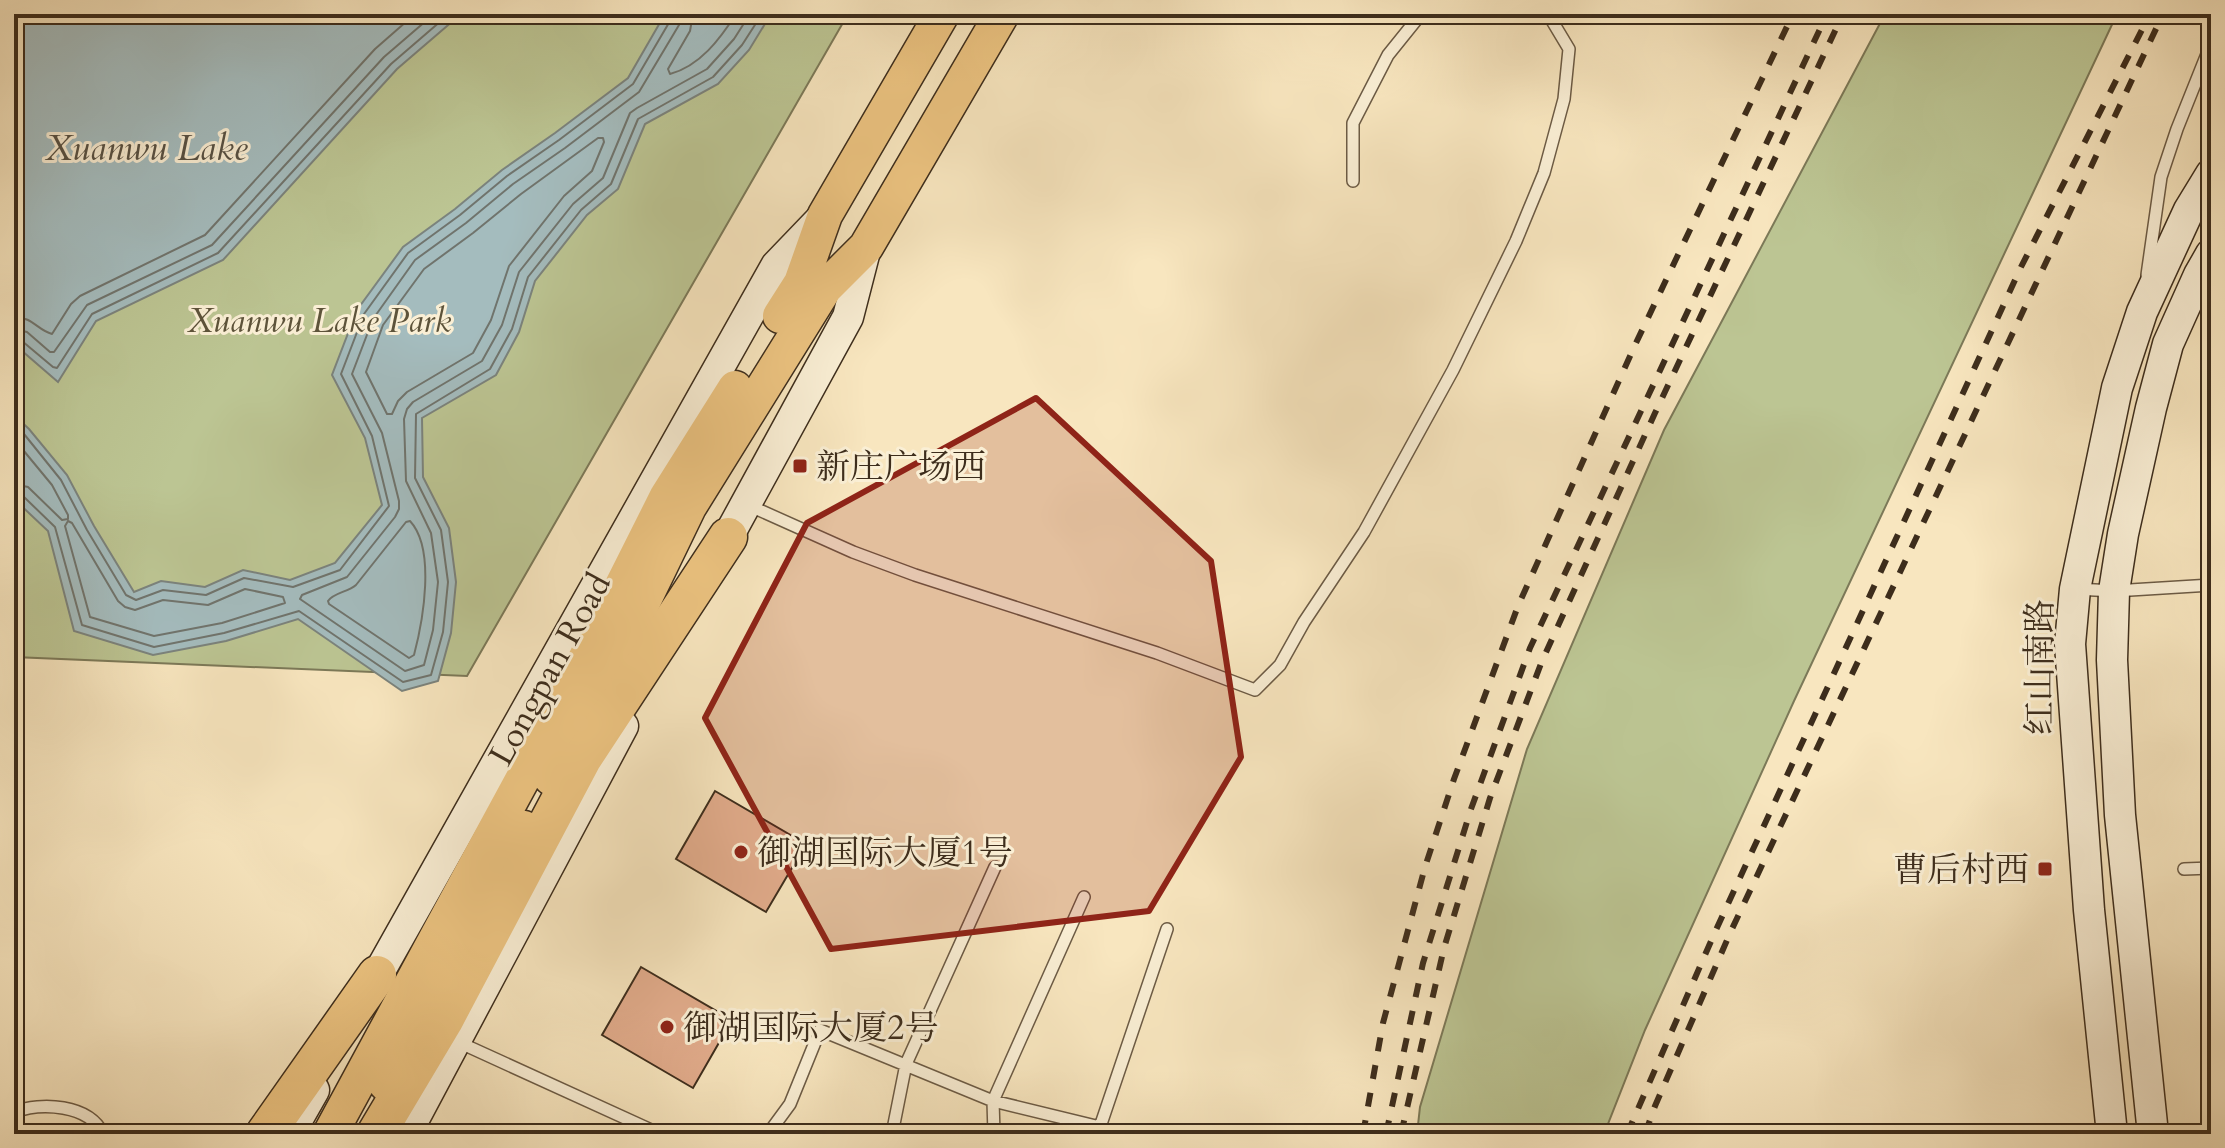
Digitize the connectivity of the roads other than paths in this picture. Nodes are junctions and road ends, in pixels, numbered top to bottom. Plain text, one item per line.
1 (942, 14) edge
2 (1002, 14) edge
3 (1421, 14) edge
4 (1548, 14) edge
5 (2211, 44) edge
6 (2211, 174) edge
7 (1353, 181) dead end
8 (825, 215) junction
9 (866, 247) junction
10 (2211, 254) edge
11 (813, 285) junction
12 (2142, 312) junction
13 (746, 504) junction
14 (728, 537) junction
15 (2211, 585) edge
16 (2075, 589) junction
17 (2114, 591) junction
18 (995, 867) dead end
19 (2211, 868) edge
20 (2184, 869) dead end
21 (1084, 897) dead end
22 (1167, 929) dead end
23 (377, 975) junction
24 (455, 1041) junction
25 (906, 1064) junction
26 (993, 1101) junction
27 (14, 1112) edge
28 (1100, 1130) edge
29 (103, 1134) edge
30 (265, 1134) edge
31 (289, 1134) edge
32 (330, 1134) edge
33 (359, 1134) edge
34 (376, 1134) edge
35 (406, 1134) edge
36 (660, 1134) edge
37 (768, 1134) edge
38 (892, 1134) edge
39 (994, 1134) edge
40 (2112, 1134) edge
41 (2153, 1134) edge

1 - 8 main road, Longpan Road
2 - 9 main road, Longpan Road
3 - 7 lane
4 - 13 lane
5 - 12 lane
6 - 12 street, 红山南路
8 - 11 main road, Longpan Road
8 - 23 street, Longpan Road
9 - 11 main road, Longpan Road
9 - 13 street, Longpan Road
10 - 17 street
11 - 32 main road, Longpan Road
11 - 33 main road, Longpan Road
12 - 16 street, 红山南路
13 - 14 street, Longpan Road
14 - 24 street, Longpan Road
14 - 34 highway
15 - 17 lane
16 - 17 lane
16 - 40 street, 红山南路
17 - 41 street
18 - 25 lane
19 - 20 lane
21 - 26 lane
22 - 28 lane
23 - 30 highway
23 - 31 street, Longpan Road
24 - 35 street, Longpan Road
24 - 36 lane
25 - 26 lane
25 - 37 lane
25 - 38 lane
26 - 28 lane
26 - 39 lane
27 - 29 lane

